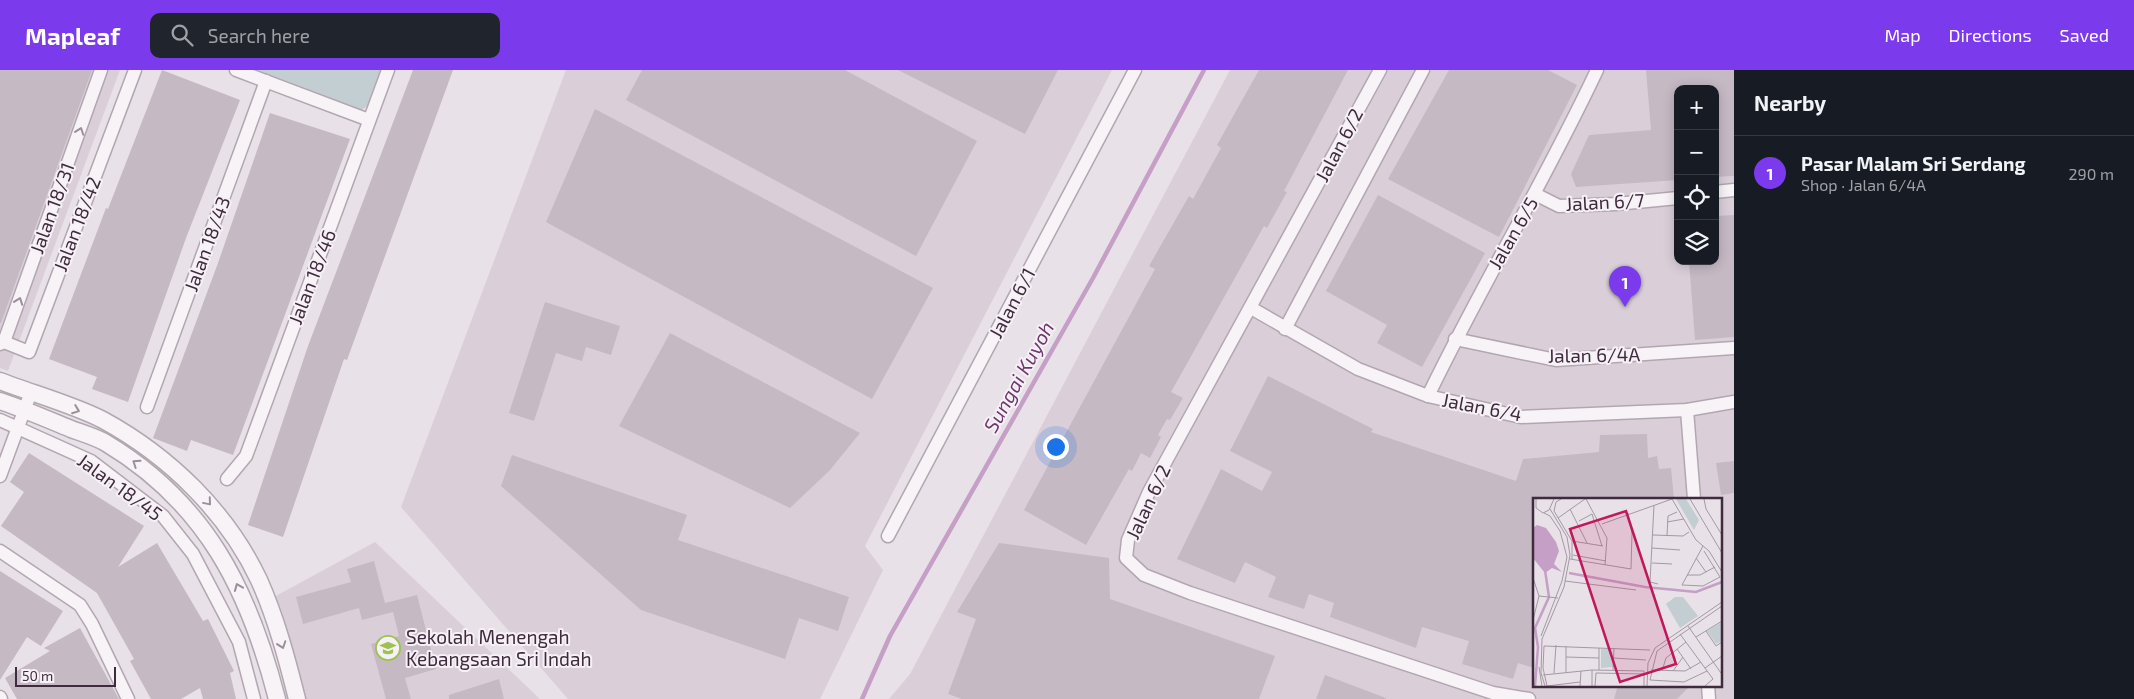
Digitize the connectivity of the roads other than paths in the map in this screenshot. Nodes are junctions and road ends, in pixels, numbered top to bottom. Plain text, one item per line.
1 (101, 70) edge
2 (135, 70) edge
3 (236, 70) edge
4 (388, 70) edge
5 (1135, 70) edge
6 (1380, 70) edge
7 (1423, 70) edge
8 (1597, 70) edge
9 (266, 81) junction
10 (369, 120) junction
11 (1734, 190) edge
12 (1719, 192) edge
13 (1535, 194) junction
14 (1674, 198) edge
15 (1251, 308) junction
16 (1285, 328) junction
17 (1455, 339) junction
18 (2, 343) edge
19 (1734, 348) edge
20 (0, 381) edge
21 (31, 392) junction
22 (1428, 396) junction
23 (0, 401) edge
24 (1734, 402) edge
25 (147, 406) dead end
26 (24, 410) junction
27 (1687, 410) junction
28 (0, 420) edge
29 (18, 428) junction
30 (0, 476) edge
31 (227, 479) dead end
32 (1694, 498) edge
33 (888, 536) dead end
34 (0, 551) edge
35 (1708, 686) edge
36 (128, 699) edge
37 (254, 699) edge
38 (277, 699) edge
39 (298, 699) edge
40 (1529, 699) edge
41 (1709, 699) edge

18 -> 1 street, Jalan 18/31
2 - 18 street, Jalan 18/42
3 - 9 street
4 - 10 street, Jalan 18/46
5 - 33 street, Jalan 6/1
6 - 15 street, Jalan 6/2
7 - 16 street
8 - 13 street, Jalan 6/5
9 - 10 street
9 - 25 street, Jalan 18/43
10 - 31 street, Jalan 18/46
11 - 12 street
13 - 14 street, Jalan 6/7
13 - 17 street, Jalan 6/5
15 - 16 street, Jalan 6/4
15 - 40 street, Jalan 6/2
16 - 22 street, Jalan 6/4
17 - 19 street, Jalan 6/4A
17 - 22 street, Jalan 6/5
20 - 21 street
21 - 26 street
21 -> 39 street
22 - 27 street, Jalan 6/4
23 - 26 street
24 - 27 street, Jalan 6/4
26 - 29 street
38 -> 26 street
27 - 32 street
28 - 29 street, Jalan 18/45
29 - 30 street
29 - 37 street, Jalan 18/45
34 - 36 street
35 - 41 street

